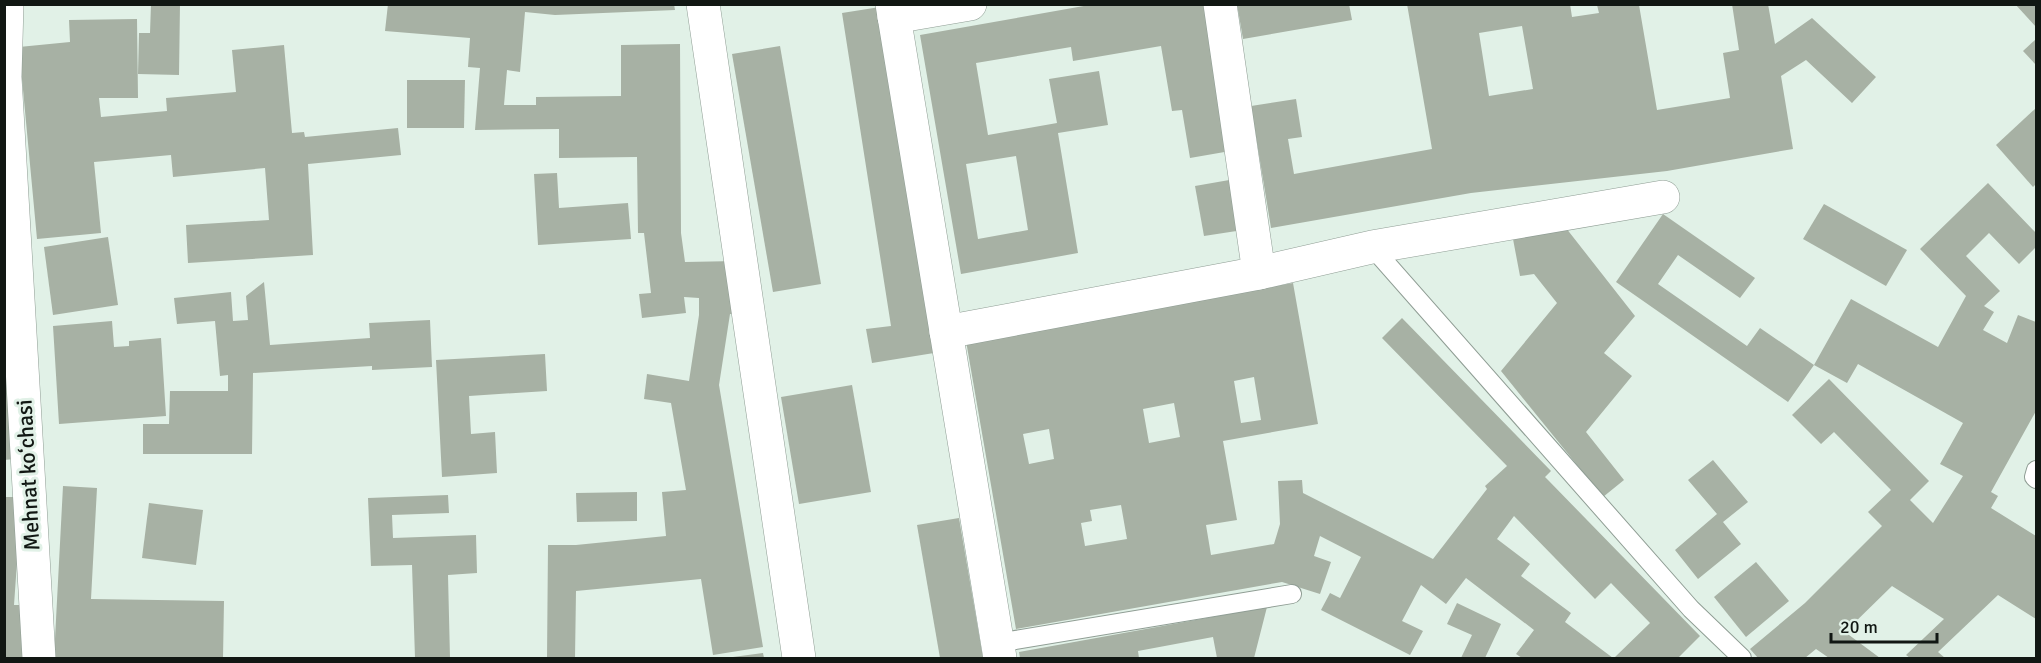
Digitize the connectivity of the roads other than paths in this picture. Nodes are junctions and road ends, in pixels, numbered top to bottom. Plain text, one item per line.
1 (7, 4) edge
2 (703, 4) edge
3 (970, 4) edge
4 (1221, 4) edge
5 (893, 10) edge
6 (5, 77) edge
7 (1662, 197) dead end
8 (1372, 247) junction
9 (1259, 273) junction
10 (946, 332) junction
11 (2037, 470) edge
12 (2037, 479) edge
13 (1292, 594) dead end
14 (999, 651) edge
15 (39, 658) edge
16 (799, 658) edge
17 (1742, 658) edge

1 - 6 street, Mehnat koʻchasi
2 - 16 street
3 - 5 street
4 - 9 street
5 - 10 street
6 - 15 street, Mehnat koʻchasi
7 - 8 street
8 - 9 street
8 - 17 lane
9 - 10 street
10 - 14 street
11 - 12 lane
13 - 14 lane

